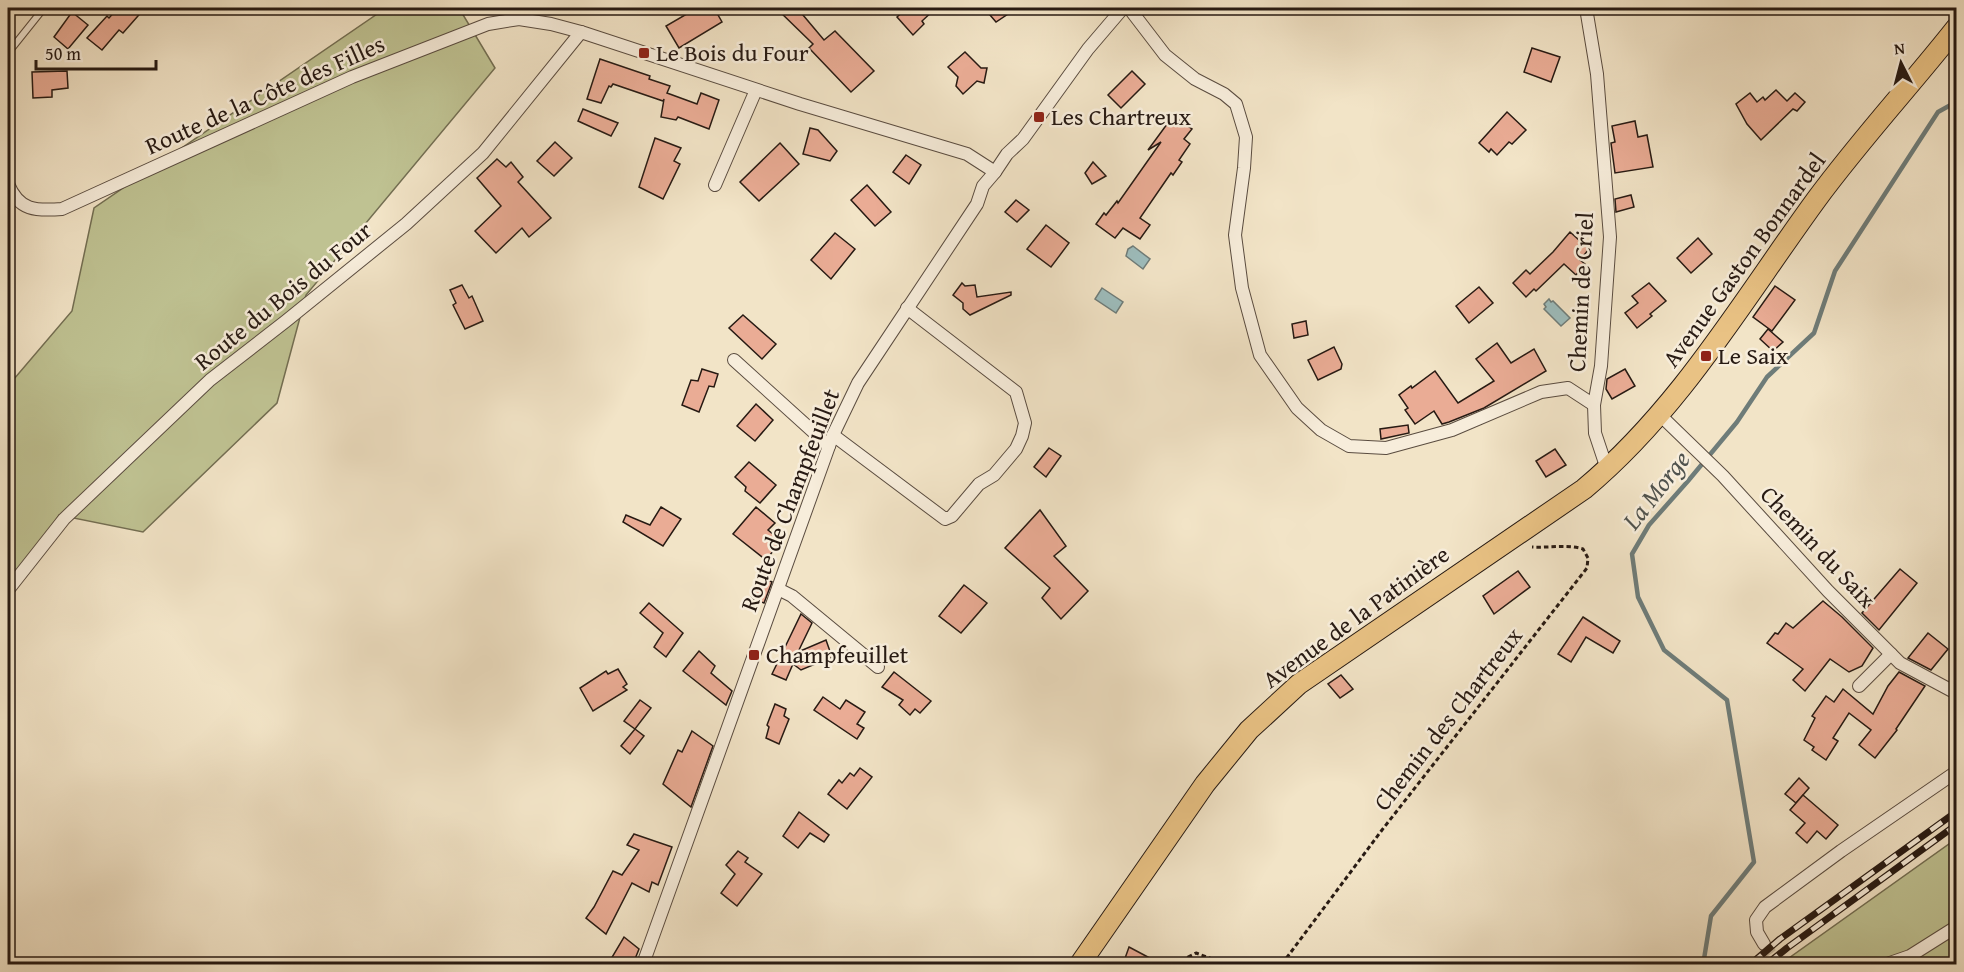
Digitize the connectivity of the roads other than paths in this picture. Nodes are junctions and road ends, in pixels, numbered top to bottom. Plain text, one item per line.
1 (44, 8) edge
2 (1123, 8) edge
3 (1129, 8) edge
4 (1586, 8) edge
5 (1956, 28) edge
6 (581, 32) junction
7 (8, 53) edge
8 (756, 90) junction
9 (996, 172) junction
10 (8, 184) edge
11 (715, 185) dead end
12 (908, 308) junction
13 (734, 360) dead end
14 (1594, 405) junction
15 (1660, 415) junction
16 (831, 441) junction
17 (1607, 470) junction
18 (1557, 508) joint
19 (778, 589) junction
20 (8, 590) edge
21 (1891, 654) junction
22 (878, 667) dead end
23 (1859, 686) dead end
24 (1956, 693) edge
25 (1956, 772) edge
26 (1956, 927) edge
27 (1764, 944) tunnel mouth
28 (643, 964) edge
29 (1080, 964) edge
30 (1887, 964) edge

1 - 7 lane
2 - 9 street, Route de Champfeuillet
3 - 14 street
4 - 14 street, Chemin de Criel
5 - 15 main road, Avenue Gaston Bonnardel
6 - 8 street, Route de la Côte des Filles
6 - 10 street, Route de la Côte des Filles
6 - 20 street, Route du Bois du Four
8 - 9 street, Route de la Côte des Filles
8 - 11 street
9 - 12 street, Route de Champfeuillet
12 - 16 street, Route de Champfeuillet
12 - 16 street
13 - 16 street
14 - 17 street, Chemin de Criel
15 - 17 main road, Avenue Gaston Bonnardel
15 - 21 street, Chemin du Saix
16 - 19 street, Route de Champfeuillet
17 - 18 main road, Avenue Gaston Bonnardel
18 - 29 main road, Avenue de la Patinière
19 - 22 street
19 - 28 street, Route de Champfeuillet
21 - 23 street
21 - 24 street, Chemin du Saix
25 - 27 street
26 - 30 street

